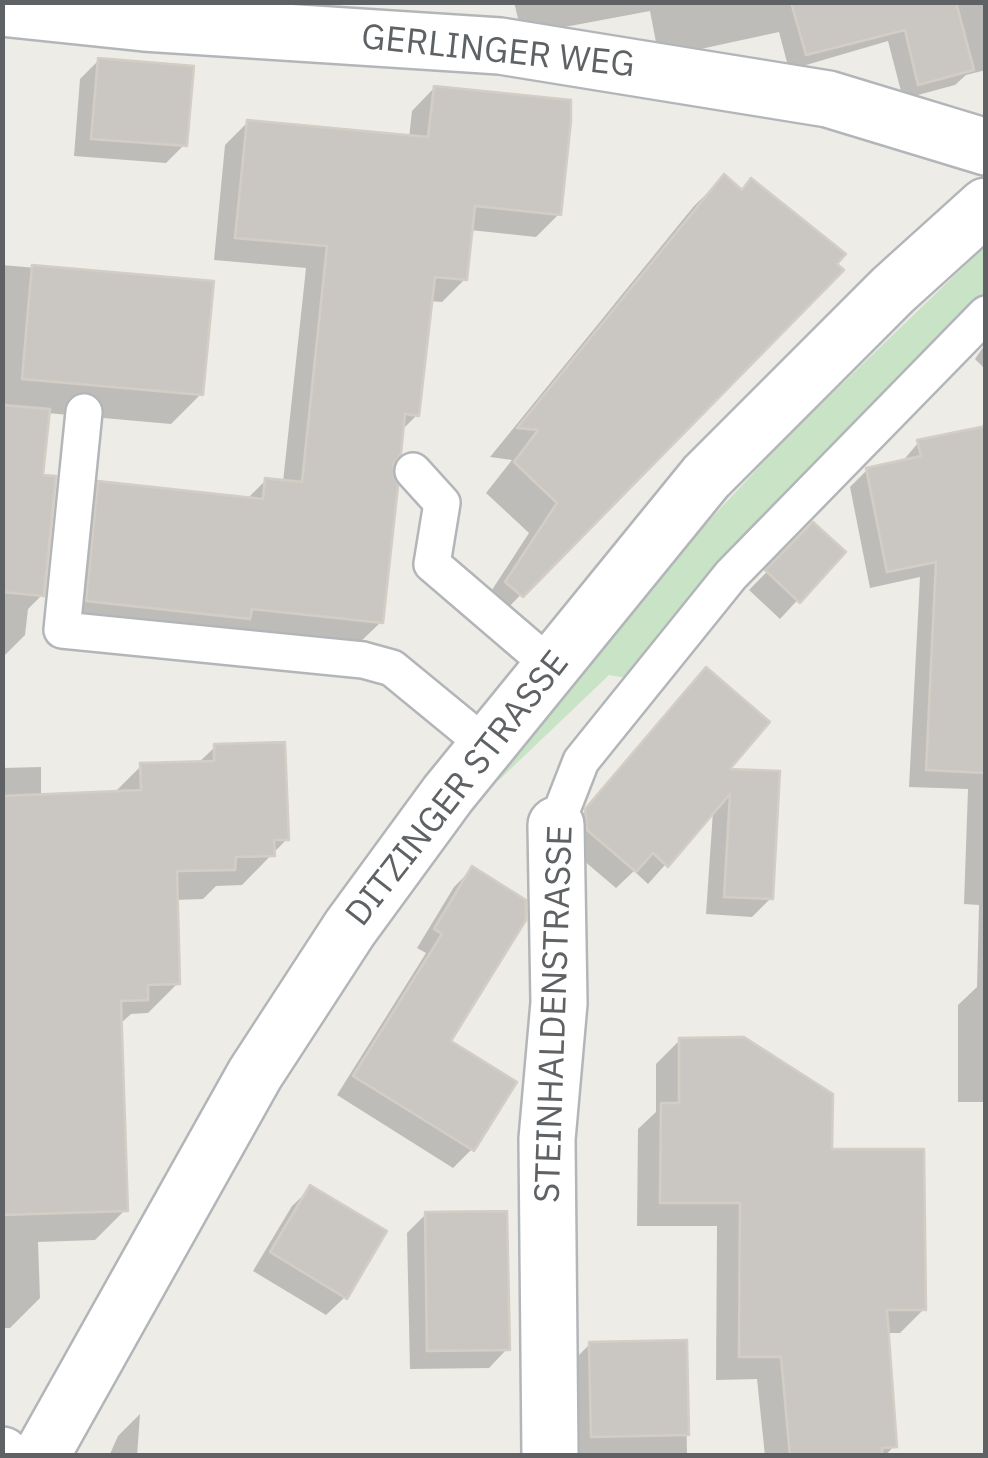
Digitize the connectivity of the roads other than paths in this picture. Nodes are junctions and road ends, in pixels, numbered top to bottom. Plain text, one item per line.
1 (2, 8) edge
2 (495, 24) edge
3 (986, 146) edge
4 (986, 206) edge
5 (986, 314) edge
6 (84, 412) dead end
7 (413, 470) dead end
8 (551, 666) junction
9 (487, 746) junction
10 (556, 825) joint
11 (41, 1456) edge
12 (550, 1456) edge

1 - 2 street, GERLINGER WEG
2 - 3 street, GERLINGER WEG
4 - 8 street, DITZINGER STRASSE
5 - 10 lane, STEINHALDENSTRASSE
6 - 9 lane
7 - 8 lane
8 - 9 street, DITZINGER STRASSE
9 - 11 street, DITZINGER STRASSE
10 - 12 street, STEINHALDENSTRASSE

